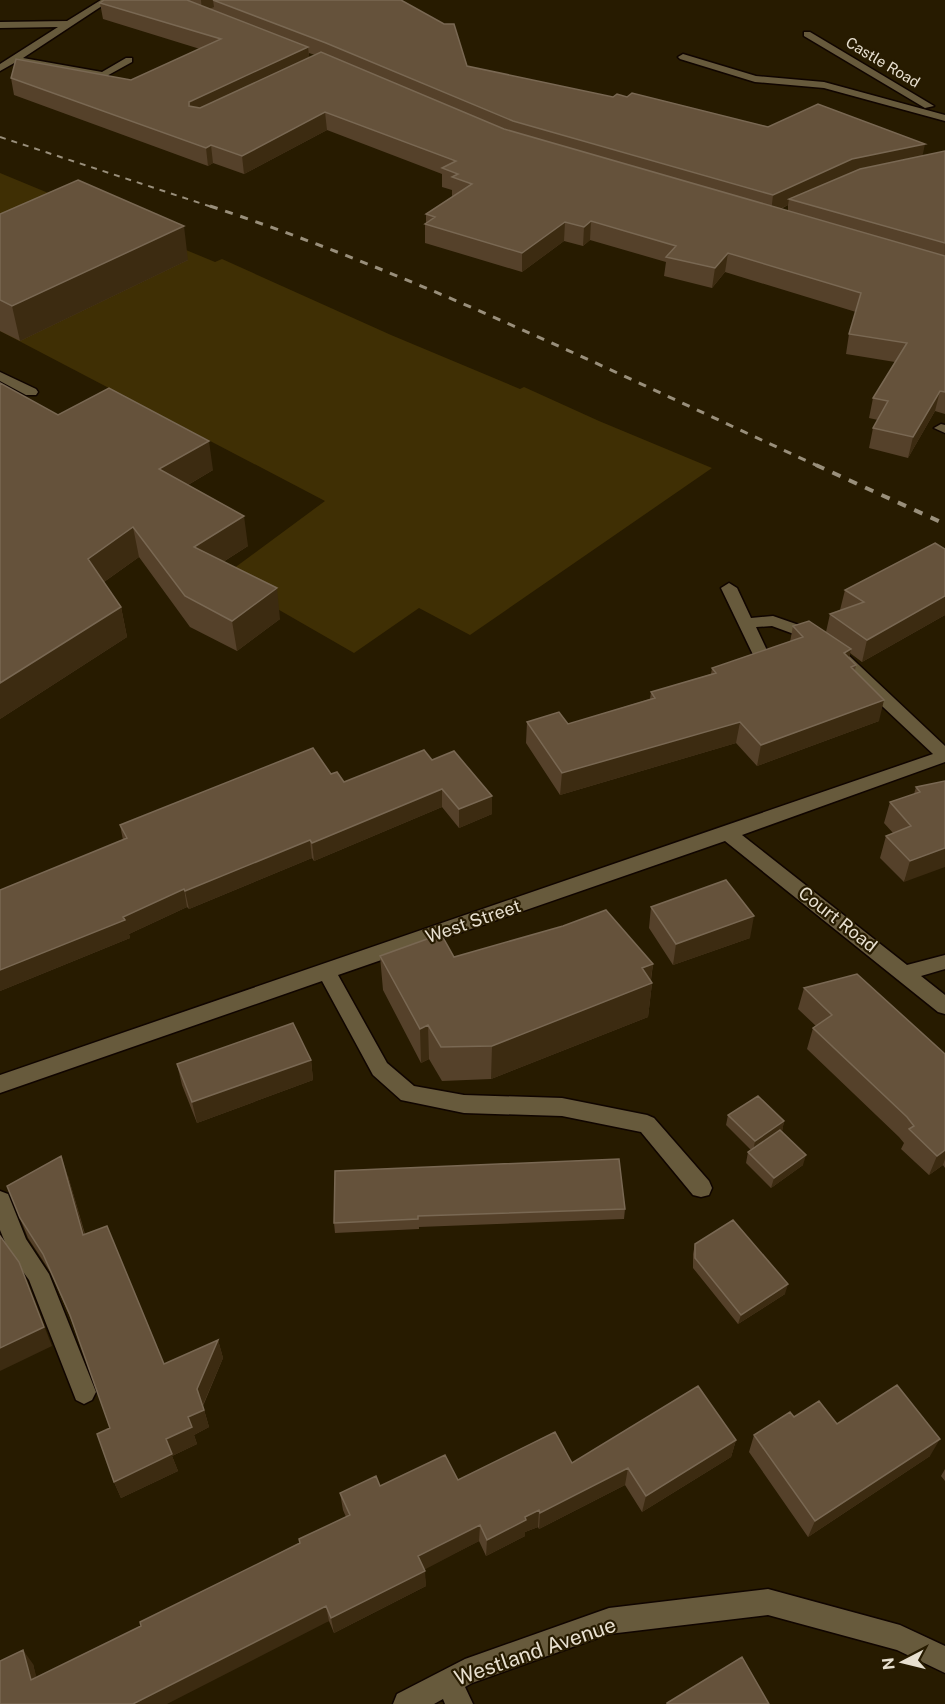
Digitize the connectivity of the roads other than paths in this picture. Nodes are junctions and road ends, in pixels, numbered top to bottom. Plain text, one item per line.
1 (107, 0) edge
2 (67, 24) junction
3 (0, 25) edge
4 (807, 34) dead end
5 (683, 57) dead end
6 (14, 59) junction
7 (129, 60) dead end
8 (0, 68) edge
9 (945, 112) edge
10 (945, 118) edge
11 (0, 376) edge
12 (31, 392) dead end
13 (729, 588) dead end
14 (745, 622) junction
15 (764, 661) edge
16 (945, 756) edge
17 (729, 834) junction
18 (945, 962) edge
19 (326, 970) junction
20 (905, 973) junction
21 (945, 1006) edge
22 (0, 1084) edge
23 (701, 1188) dead end
24 (0, 1201) edge
25 (84, 1392) dead end
26 (945, 1660) edge
27 (454, 1692) edge
28 (407, 1704) edge

1 - 2 street
2 - 3 street
2 - 6 street
4 - 9 street, Castle Road
5 - 10 street
6 - 7 street
6 - 8 street
11 - 12 street
13 - 14 street
14 - 15 street
14 - 16 street
16 - 17 street, West Street
17 - 19 street, West Street
17 - 20 street, Court Road
18 - 20 street
19 - 22 street, West Street
19 - 23 street
20 - 21 street, Court Road
24 - 25 street
26 - 27 street, Westland Avenue
27 - 28 street, Westland Avenue

